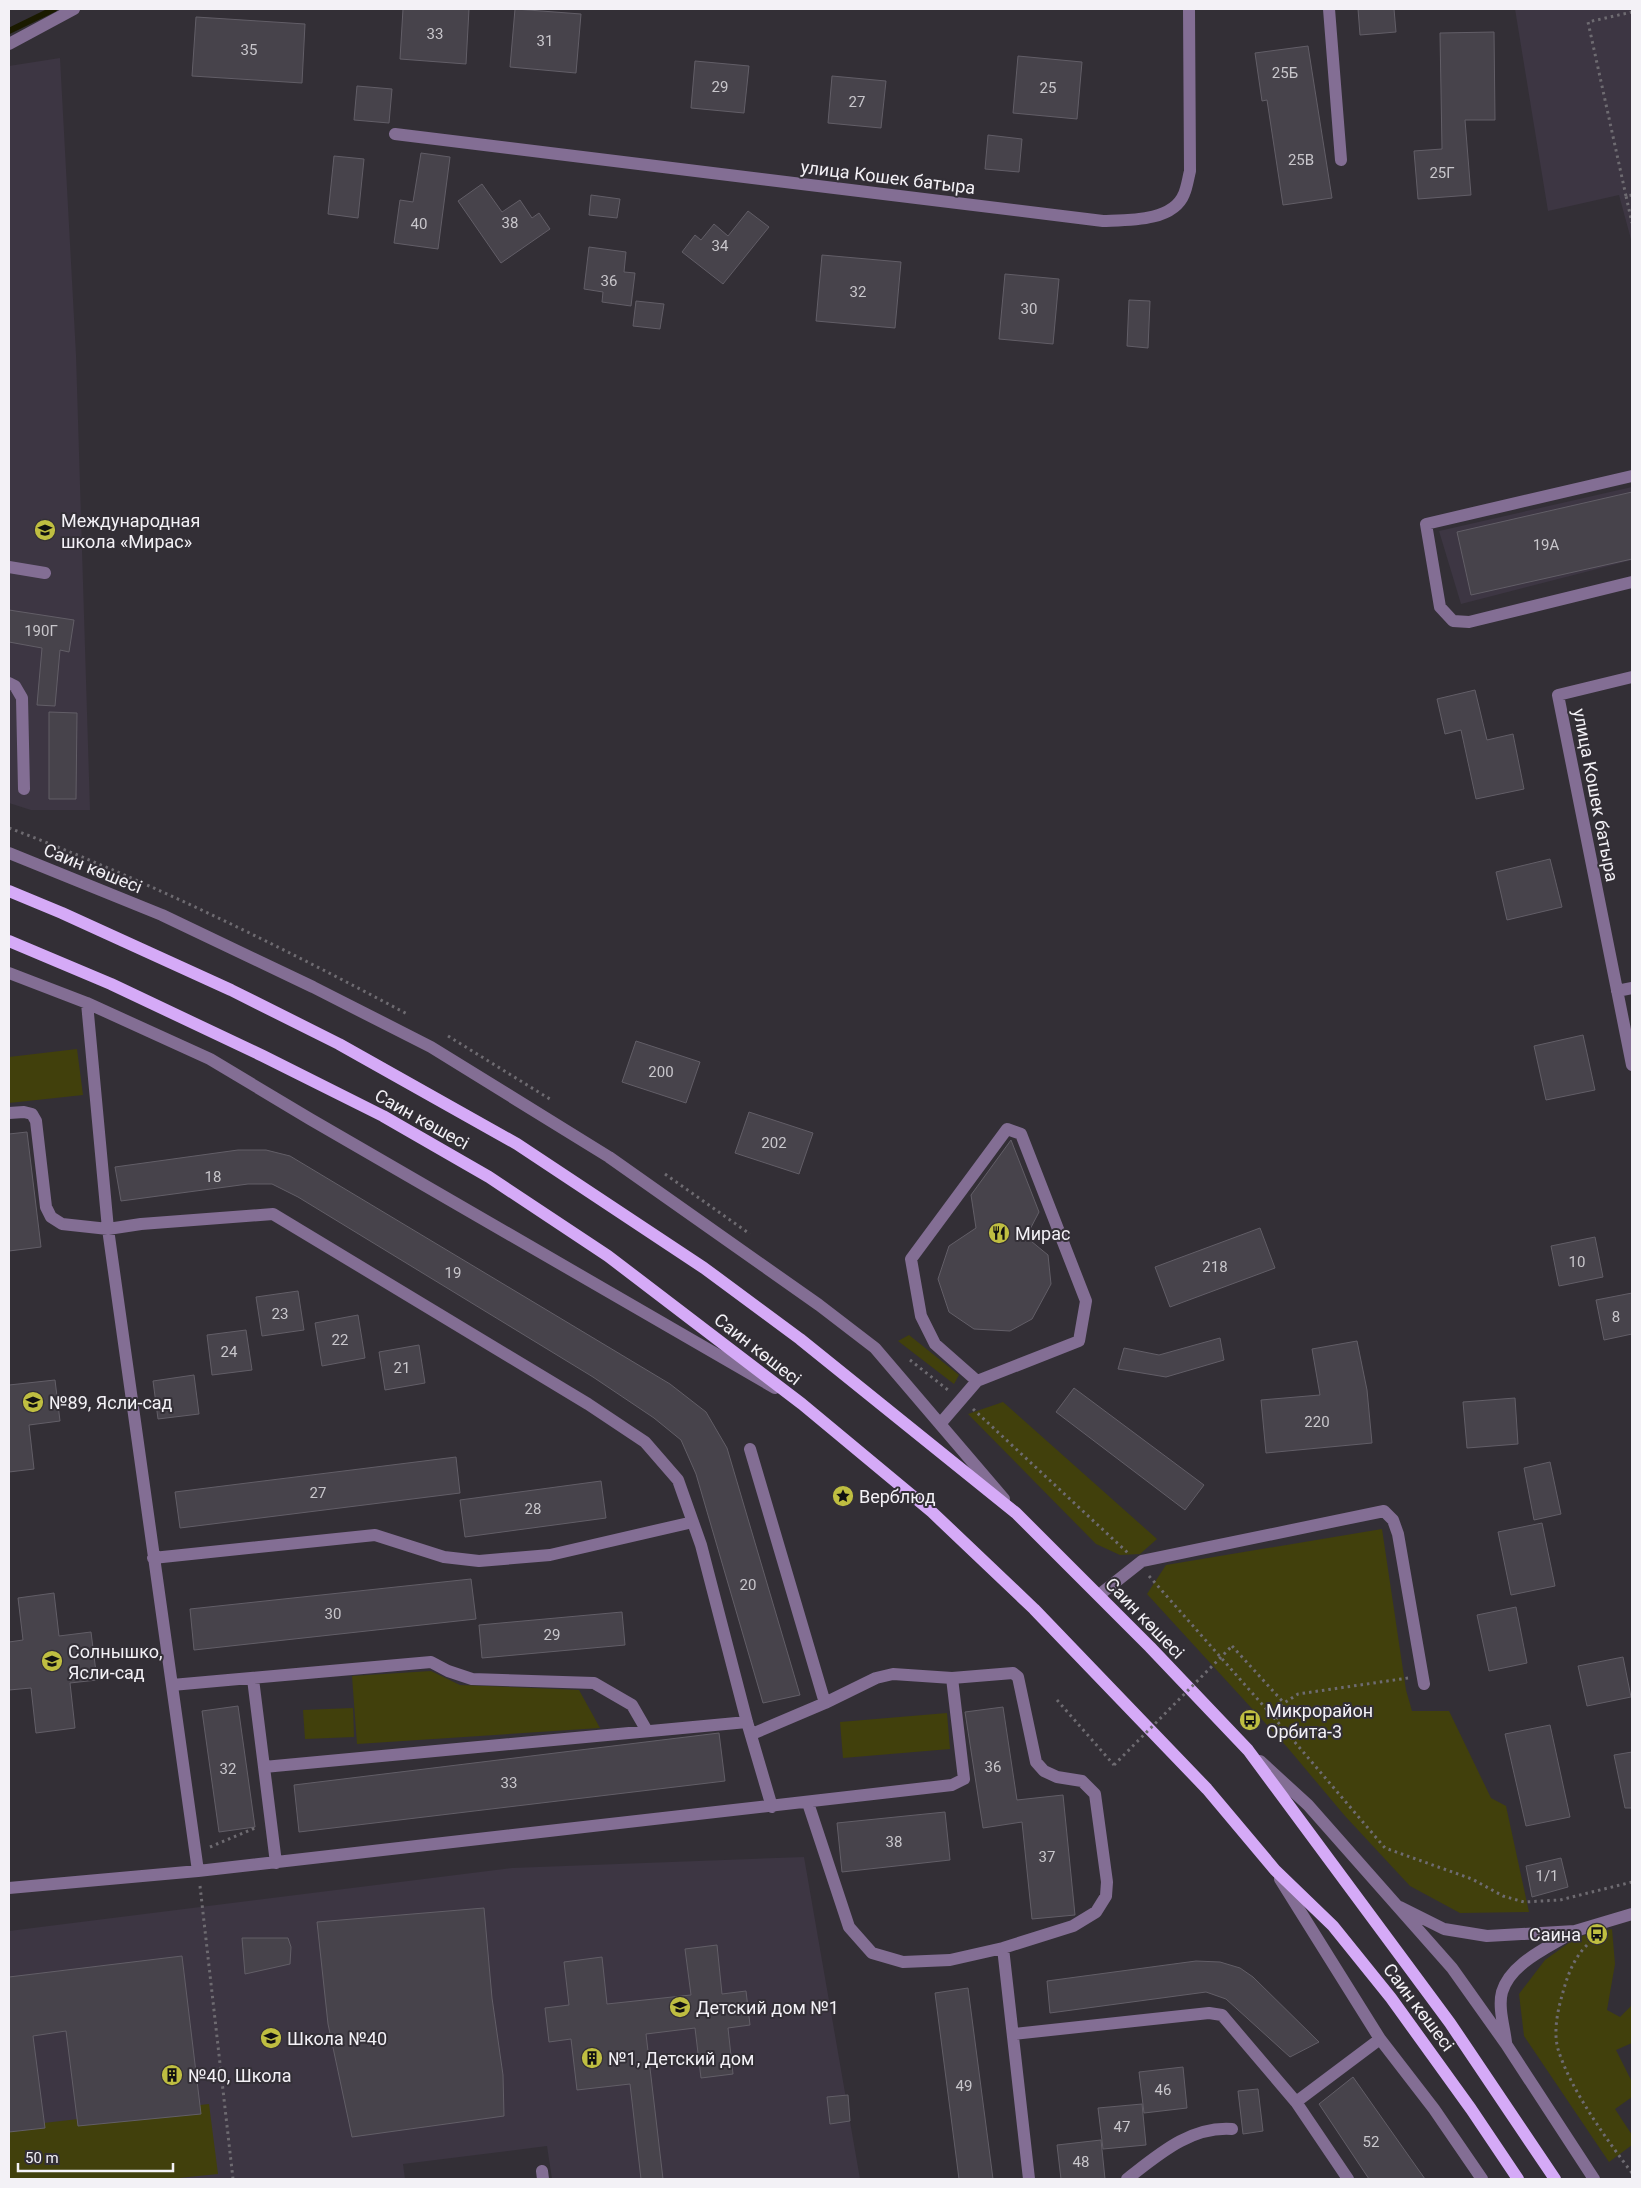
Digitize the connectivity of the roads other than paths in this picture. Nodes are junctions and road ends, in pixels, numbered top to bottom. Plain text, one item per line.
1 (74, 9) edge
2 (1189, 9) edge
3 (1329, 9) edge
4 (9, 44) edge
5 (395, 134) dead end
6 (1341, 160) dead end
7 (1632, 476) edge
8 (9, 567) edge
9 (45, 573) dead end
10 (1632, 582) edge
11 (1632, 677) edge
12 (9, 683) edge
13 (24, 789) dead end
14 (9, 853) edge
15 (9, 891) edge
16 (9, 941) edge
17 (9, 973) edge
18 (1632, 988) edge
19 (1618, 991) junction
20 (87, 1003) junction
21 (1632, 1065) edge
22 (9, 1113) edge
23 (108, 1229) junction
24 (977, 1381) junction
25 (802, 1404) junction
26 (940, 1424) junction
27 (750, 1449) dead end
28 (1016, 1513) junction
29 (693, 1522) junction
30 (153, 1558) junction
31 (1099, 1595) junction
32 (952, 1678) junction
33 (253, 1679) junction
34 (1423, 1680) road end
35 (172, 1685) junction
36 (825, 1704) junction
37 (749, 1728) junction
38 (647, 1731) junction
39 (1248, 1750) junction
40 (264, 1767) junction
41 (808, 1803) junction
42 (772, 1807) junction
43 (276, 1862) junction
44 (1275, 1870) junction
45 (198, 1871) junction
46 (9, 1888) edge
47 (1391, 1902) junction
48 (1632, 1914) edge
49 (1575, 1931) junction
50 (1003, 1948) junction
51 (1013, 2034) junction
52 (1380, 2039) junction
53 (1506, 2044) junction
54 (1296, 2102) junction
55 (1232, 2129) dead end
56 (1029, 2179) edge
57 (1127, 2179) edge
58 (1348, 2179) edge
59 (1482, 2179) edge
60 (1518, 2179) edge
61 (1555, 2179) edge
62 (1594, 2179) edge

1 - 4 street
2 - 5 street, улица Кошек батыра
3 - 6 street
7 - 10 street
8 - 9 street
11 - 19 street, улица Кошек батыра
12 - 13 street
14 - 26 street, Саин көшесі
15 - 28 main road, Саин көшесі
16 - 25 main road, Саин көшесі
17 - 20 street, Саин көшесі
18 - 19 street
19 - 21 street, улица Кошек батыра
20 - 23 street
20 - 25 street, Саин көшесі
22 - 23 street
23 - 29 street
23 - 30 street
24 - 24 street
24 - 26 street
25 - 44 main road, Саин көшесі
26 - 28 street, Саин көшесі
27 - 36 street
28 - 31 main road, Саин көшесі
29 - 30 street
29 - 37 street
30 - 35 street
31 - 34 street
31 - 39 main road, Саин көшесі
32 - 36 street
32 - 41 street
32 - 50 street
33 - 35 street
33 - 38 street
33 - 40 street
35 - 45 street
36 - 37 street
37 - 38 street
37 - 42 street
38 - 40 street
39 - 47 street
39 - 61 main road, Саин көшесі
40 - 43 street
41 - 42 street
41 - 50 street
42 - 43 street
43 - 45 street
44 - 52 street
44 - 60 main road, Саин көшесі
45 - 46 street
47 - 49 street
47 - 53 street
48 - 49 street
49 - 53 street
50 - 51 street
51 - 54 street
51 - 56 street
52 - 54 street
52 - 59 street
53 - 62 street
54 - 58 street
55 - 57 street

